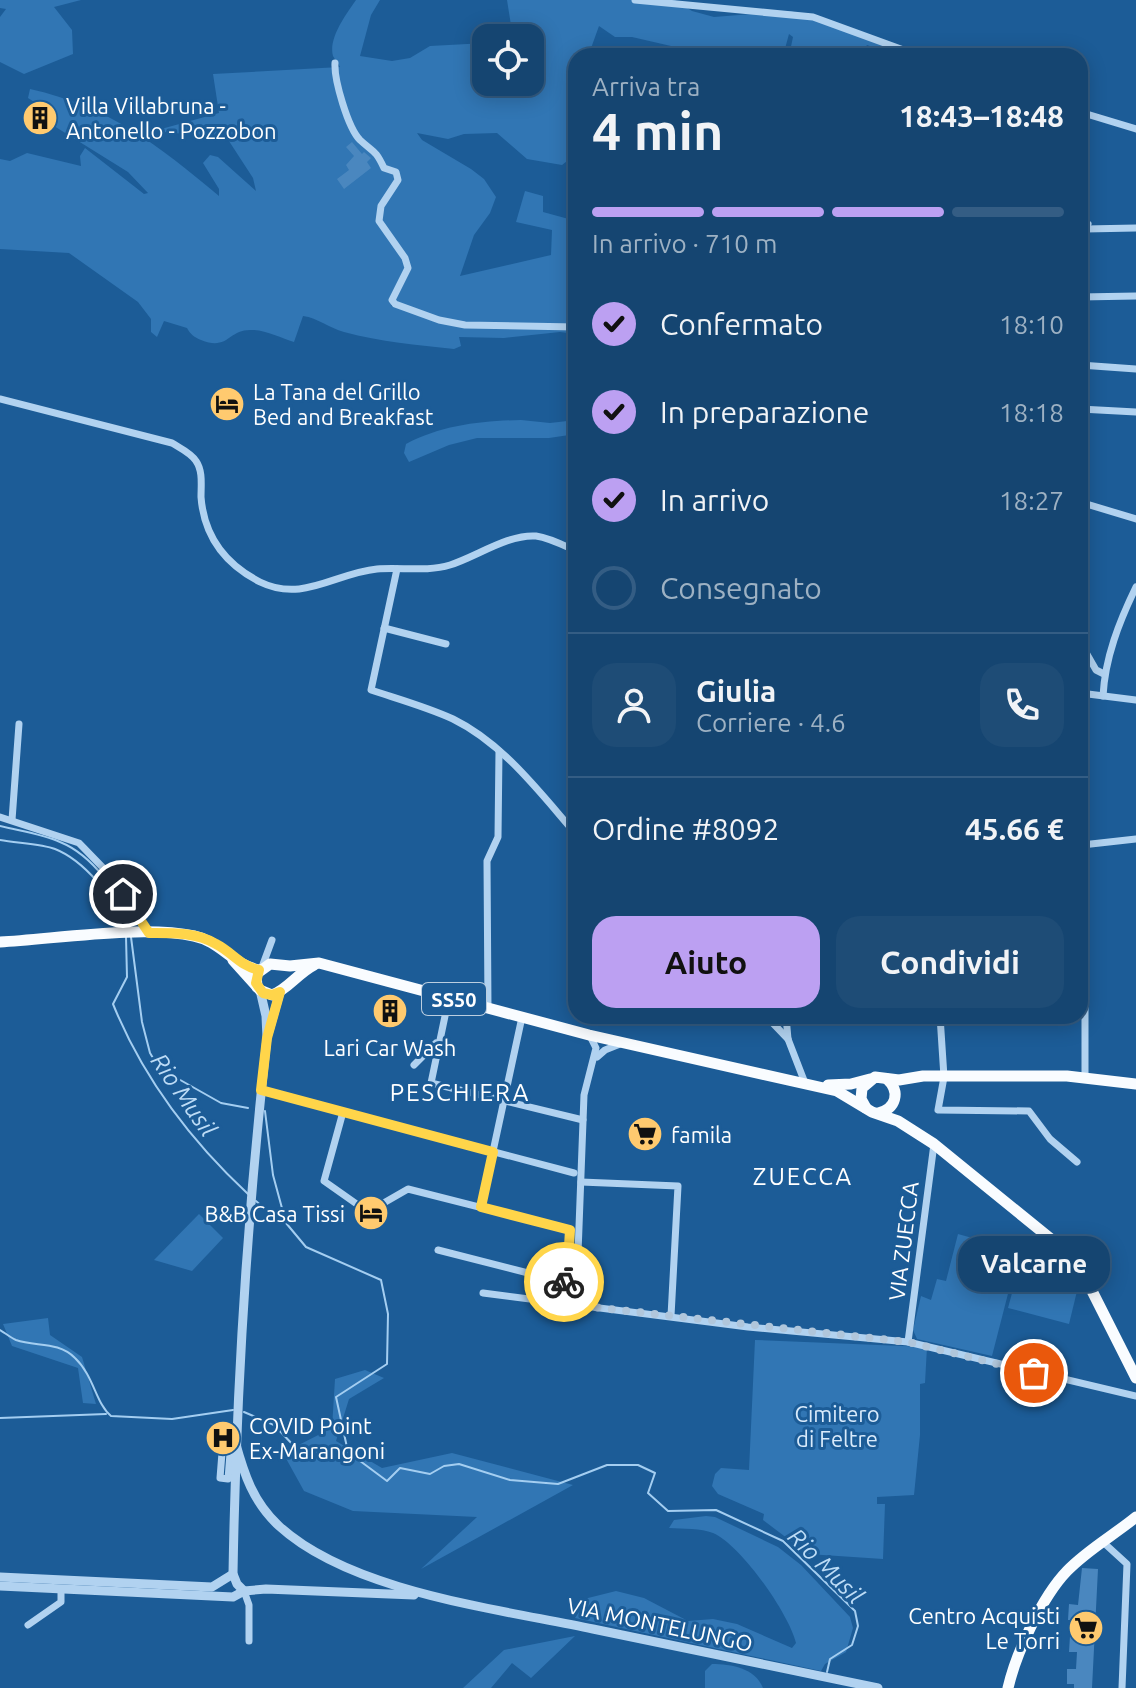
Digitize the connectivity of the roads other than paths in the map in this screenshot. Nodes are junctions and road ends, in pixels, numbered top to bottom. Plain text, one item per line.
1 (635, 0) edge
2 (898, 48) edge
3 (335, 63) dead end
4 (1088, 114) edge
5 (1136, 129) edge
6 (1136, 228) edge
7 (1088, 232) edge
8 (1136, 296) edge
9 (1088, 297) edge
10 (568, 327) edge
11 (1088, 366) edge
12 (1136, 369) edge
13 (0, 399) edge
14 (1088, 409) edge
15 (1136, 412) edge
16 (1088, 504) edge
17 (1136, 519) edge
18 (568, 548) edge
19 (397, 569) junction
20 (1136, 587) edge
21 (384, 628) junction
22 (446, 644) dead end
23 (1088, 656) edge
24 (1104, 674) junction
25 (1088, 694) edge
26 (1103, 696) junction
27 (1136, 700) edge
28 (19, 724) dead end
29 (499, 751) junction
30 (0, 817) edge
31 (12, 820) junction
32 (568, 825) edge
33 (1136, 839) edge
34 (1088, 844) edge
35 (144, 933) junction
36 (0, 942) edge
37 (231, 956) junction
38 (319, 963) junction
39 (277, 965) junction
40 (260, 968) junction
41 (283, 988) junction
42 (258, 989) junction
43 (449, 997) junction
44 (488, 1008) junction
45 (522, 1017) junction
46 (774, 1024) edge
47 (787, 1024) edge
48 (940, 1024) edge
49 (1084, 1024) edge
50 (589, 1035) junction
51 (267, 1038) junction
52 (788, 1039) junction
53 (438, 1042) junction
54 (621, 1042) junction
55 (596, 1051) junction
56 (593, 1062) junction
57 (414, 1065) dead end
58 (938, 1077) junction
59 (881, 1078) junction
60 (1085, 1078) junction
61 (805, 1083) junction
62 (1136, 1084) edge
63 (261, 1090) junction
64 (503, 1099) junction
65 (896, 1099) junction
66 (872, 1111) junction
67 (343, 1112) junction
68 (583, 1120) junction
69 (906, 1126) junction
70 (934, 1144) junction
71 (493, 1152) junction
72 (1077, 1162) dead end
73 (574, 1173) dead end
74 (581, 1182) junction
75 (481, 1207) junction
76 (438, 1250) dead end
77 (557, 1287) junction
78 (483, 1293) dead end
79 (554, 1303) junction
80 (565, 1304) junction
81 (576, 1306) junction
82 (671, 1316) junction
83 (908, 1342) junction
84 (1136, 1378) edge
85 (1136, 1396) edge
86 (233, 1441) junction
87 (240, 1480) junction
88 (1136, 1517) edge
89 (1104, 1543) junction
90 (354, 1570) junction
91 (233, 1574) junction
92 (0, 1577) edge
93 (0, 1586) edge
94 (61, 1589) junction
95 (244, 1591) junction
96 (351, 1593) junction
97 (433, 1596) junction
98 (28, 1625) dead end
99 (249, 1641) dead end
100 (878, 1688) edge
101 (1008, 1688) edge
102 (1122, 1688) edge

1 - 2 street
3 - 10 street
4 - 5 street
6 - 7 street
8 - 9 street
11 - 12 street
13 - 19 street
14 - 15 street
16 - 17 street
18 - 19 street
19 - 21 street
20 - 24 street
21 - 22 street
21 - 29 street
23 - 24 street
24 - 26 street
25 - 26 street
26 - 27 street
28 - 31 street
29 - 32 street
29 - 44 street
30 - 31 street
31 - 35 street
33 - 34 street
35 - 36 main road
35 - 37 main road
37 - 40 main road
37 - 42 main road
38 - 39 main road, SS50
38 - 41 main road
38 - 43 main road, SS50
39 - 40 main road, SS50
39 - 40 street
39 - 41 main road
40 - 42 main road
41 - 42 main road
41 - 51 street
42 - 51 street
43 - 44 main road, SS50
43 - 53 street
44 - 45 main road, SS50
45 - 50 main road, SS50
45 - 64 street
46 - 52 street
47 - 52 street
48 - 58 street
49 - 60 street
50 - 54 main road, SS50
50 - 55 street
51 - 63 street, VIA MONTELUNGO
52 - 61 street
53 - 57 street
53 - 64 street
54 - 55 street
54 - 56 street
54 - 61 main road, SS50
55 - 56 street
56 - 68 street
58 - 59 main road
58 - 60 main road
58 - 65 main road
58 - 72 street
59 - 61 main road
59 - 65 main road
59 - 66 main road
60 - 62 main road
61 - 66 main road
63 - 67 street
63 - 86 street, VIA MONTELUNGO
64 - 68 street
64 - 71 street
65 - 66 main road
65 - 69 main road
66 - 69 main road
67 - 71 street
67 - 75 street
68 - 74 street
69 - 70 main road
70 - 83 street, VIA ZUECCA
70 - 84 main road
71 - 73 street
71 - 75 street
74 - 81 street
74 - 82 street
75 - 77 street
76 - 77 street
77 - 79 street
77 - 80 street
78 - 79 street
79 - 80 street
80 - 81 street
81 - 82 street
82 - 83 street
83 - 85 street
86 - 86 street
86 - 87 street, VIA MONTELUNGO
87 - 90 street, VIA MONTELUNGO
87 - 91 street
88 - 89 main road
89 - 101 main road
89 - 102 street
90 - 96 street
90 - 97 street, VIA MONTELUNGO
91 - 92 street
91 - 95 street
93 - 94 street, VIA MONTELUNGO
94 - 95 street, VIA MONTELUNGO
94 - 98 street
95 - 96 street, VIA MONTELUNGO
95 - 99 street
96 - 97 street, VIA MONTELUNGO
97 - 100 street, VIA MONTELUNGO

